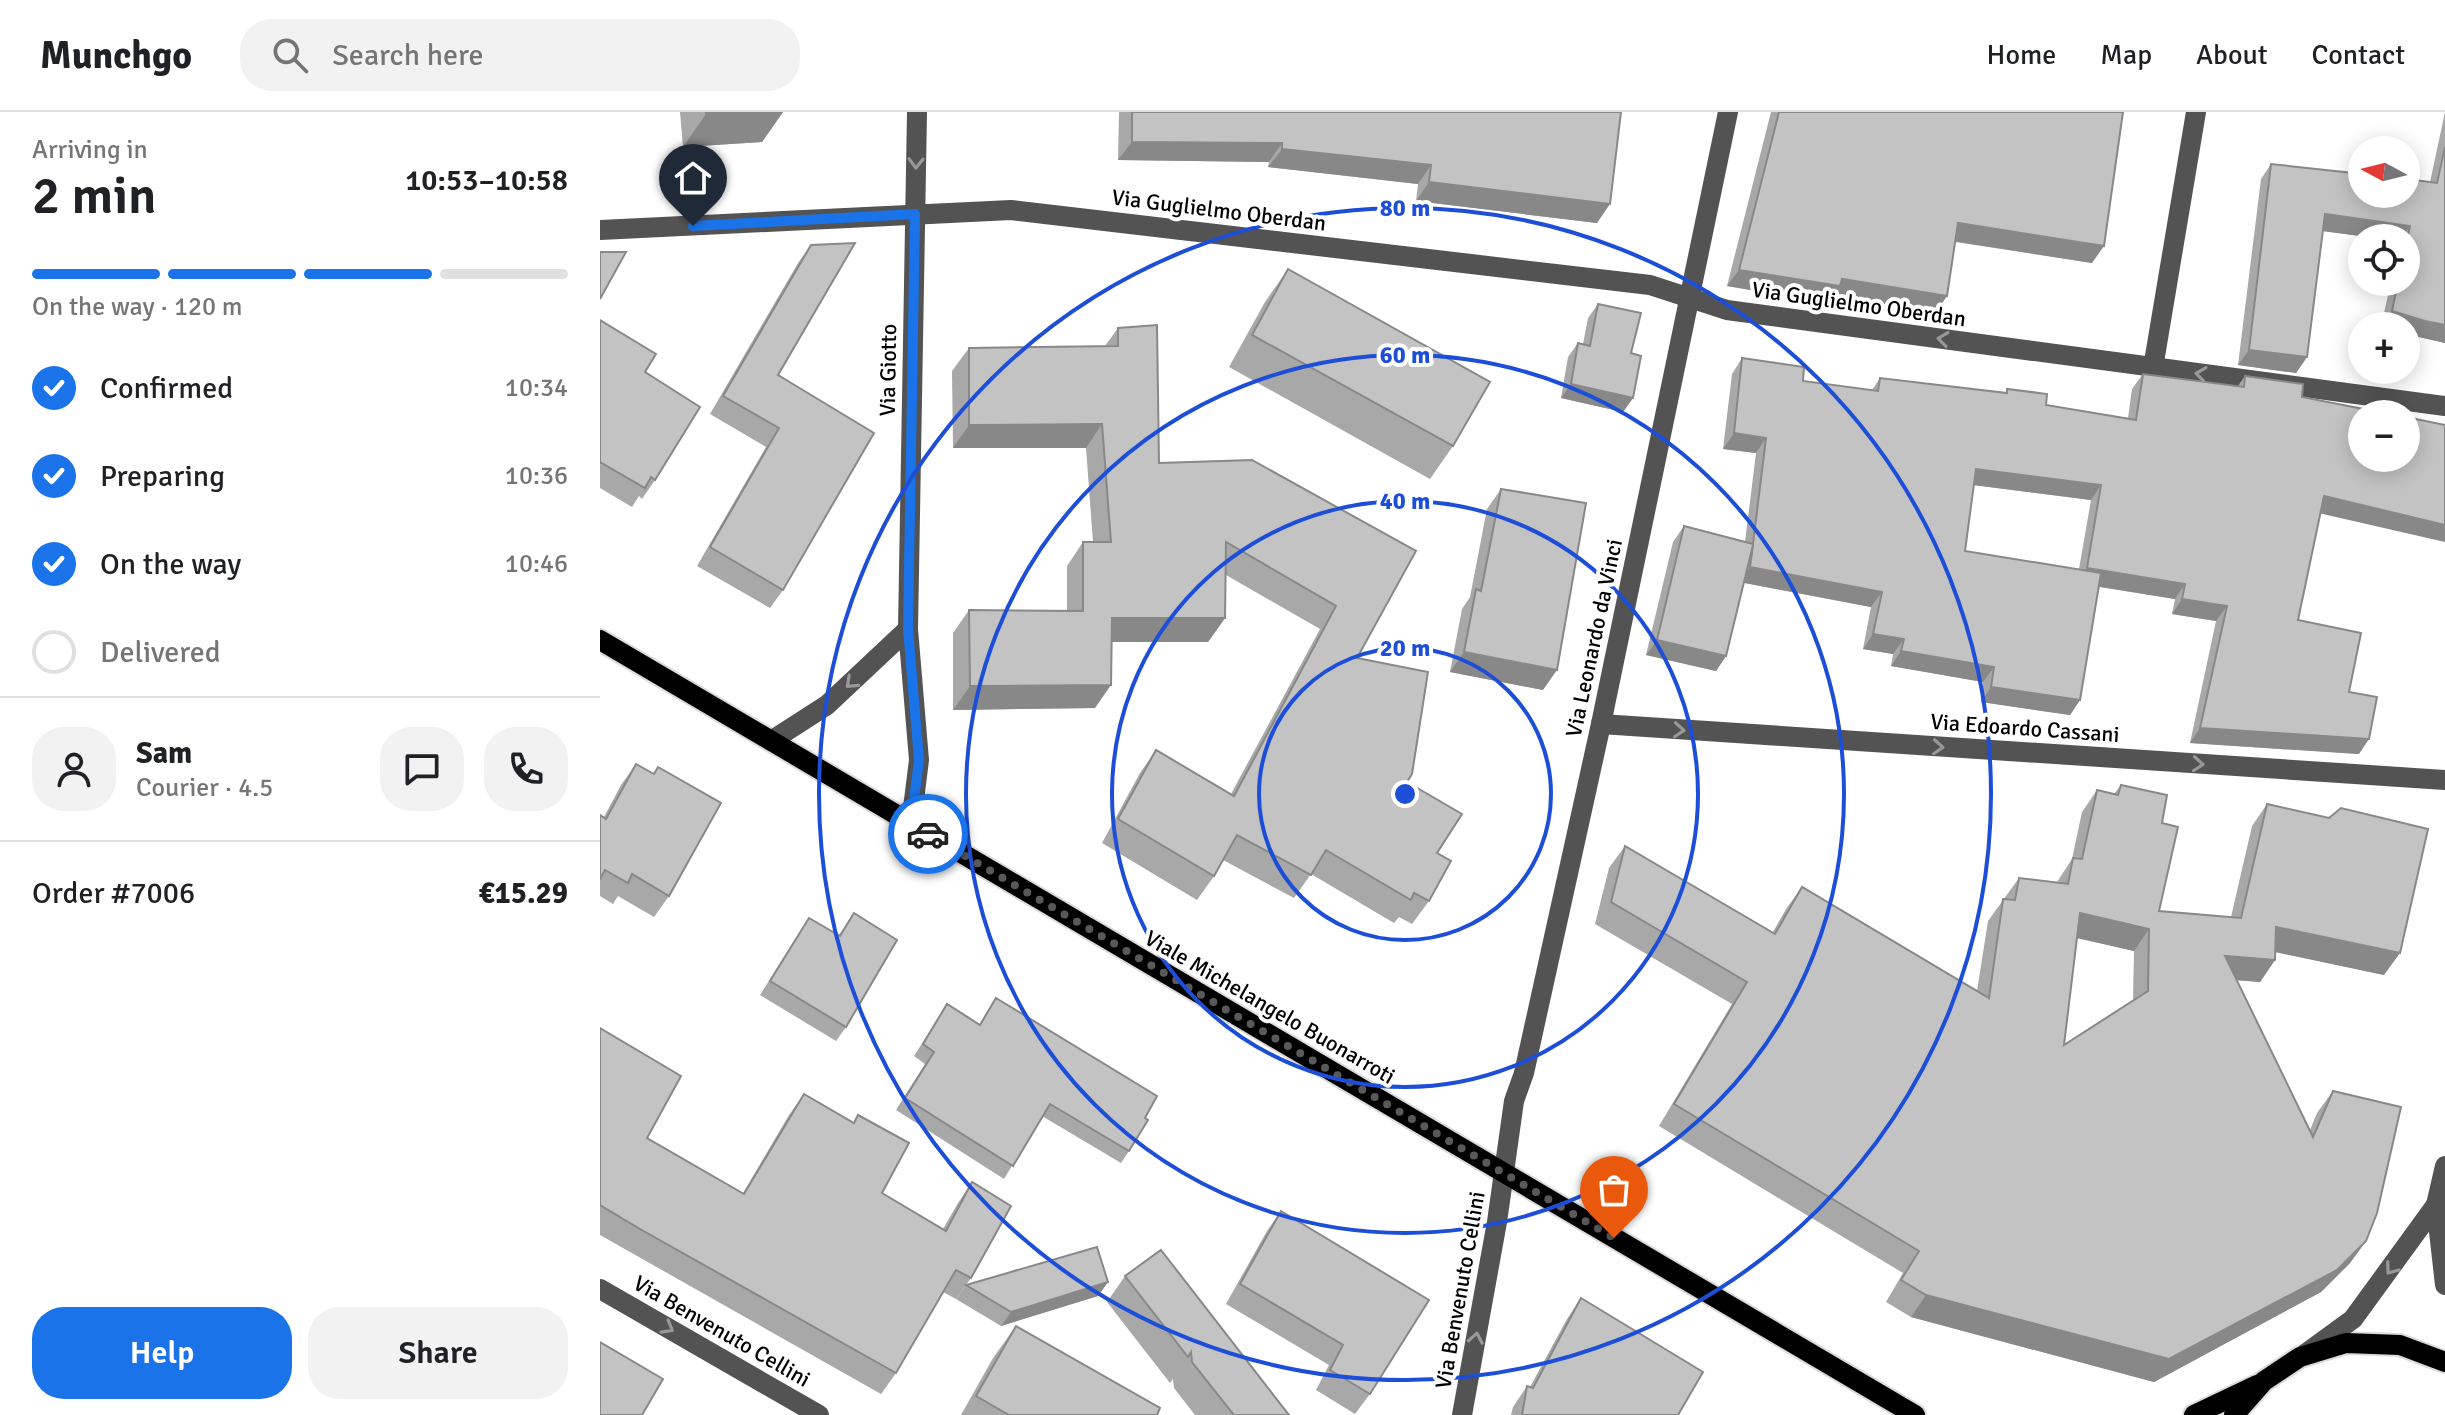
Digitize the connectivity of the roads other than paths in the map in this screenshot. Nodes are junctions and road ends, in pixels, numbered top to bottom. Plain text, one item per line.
1 (917, 112) edge
2 (1728, 112) edge
3 (2196, 112) edge
4 (915, 214) junction
5 (600, 230) edge
6 (1689, 297) junction
7 (2153, 368) junction
8 (2445, 406) edge
9 (908, 629) junction
10 (600, 640) edge
11 (1601, 724) junction
12 (771, 741) junction
13 (2445, 780) edge
14 (911, 824) junction
15 (2445, 1166) edge
16 (1505, 1173) junction
17 (2436, 1205) junction
18 (2445, 1285) edge
19 (600, 1289) edge
20 (2300, 1357) junction
21 (2445, 1362) edge
22 (2264, 1381) junction
23 (819, 1415) edge
24 (1462, 1415) edge
25 (1915, 1415) edge
26 (2194, 1415) edge
27 (2234, 1415) edge

1 -> 4 street, Via Giotto
2 - 6 street, Via Leonardo da Vinci
3 - 7 street
4 - 5 street, Via Guglielmo Oberdan
4 - 6 street, Via Guglielmo Oberdan
4 - 9 street, Via Giotto
7 -> 6 street, Via Guglielmo Oberdan
6 - 11 street, Via Leonardo da Vinci
8 -> 7 street, Via Guglielmo Oberdan
9 -> 12 street
9 - 14 street, Via Giotto
10 - 12 main road, Viale Michelangelo Buonarroti
11 -> 13 street, Via Edoardo Cassani
11 - 16 street, Via Leonardo da Vinci
12 - 14 main road, Viale Michelangelo Buonarroti
14 - 16 main road, Viale Michelangelo Buonarroti
15 - 17 street
24 -> 16 street, Via Benvenuto Cellini
16 - 25 main road, Viale Michelangelo Buonarroti
17 - 18 street
17 -> 20 street
19 -> 23 street, Via Benvenuto Cellini
20 - 21 main road
20 - 22 main road
22 - 26 main road
22 - 27 main road

